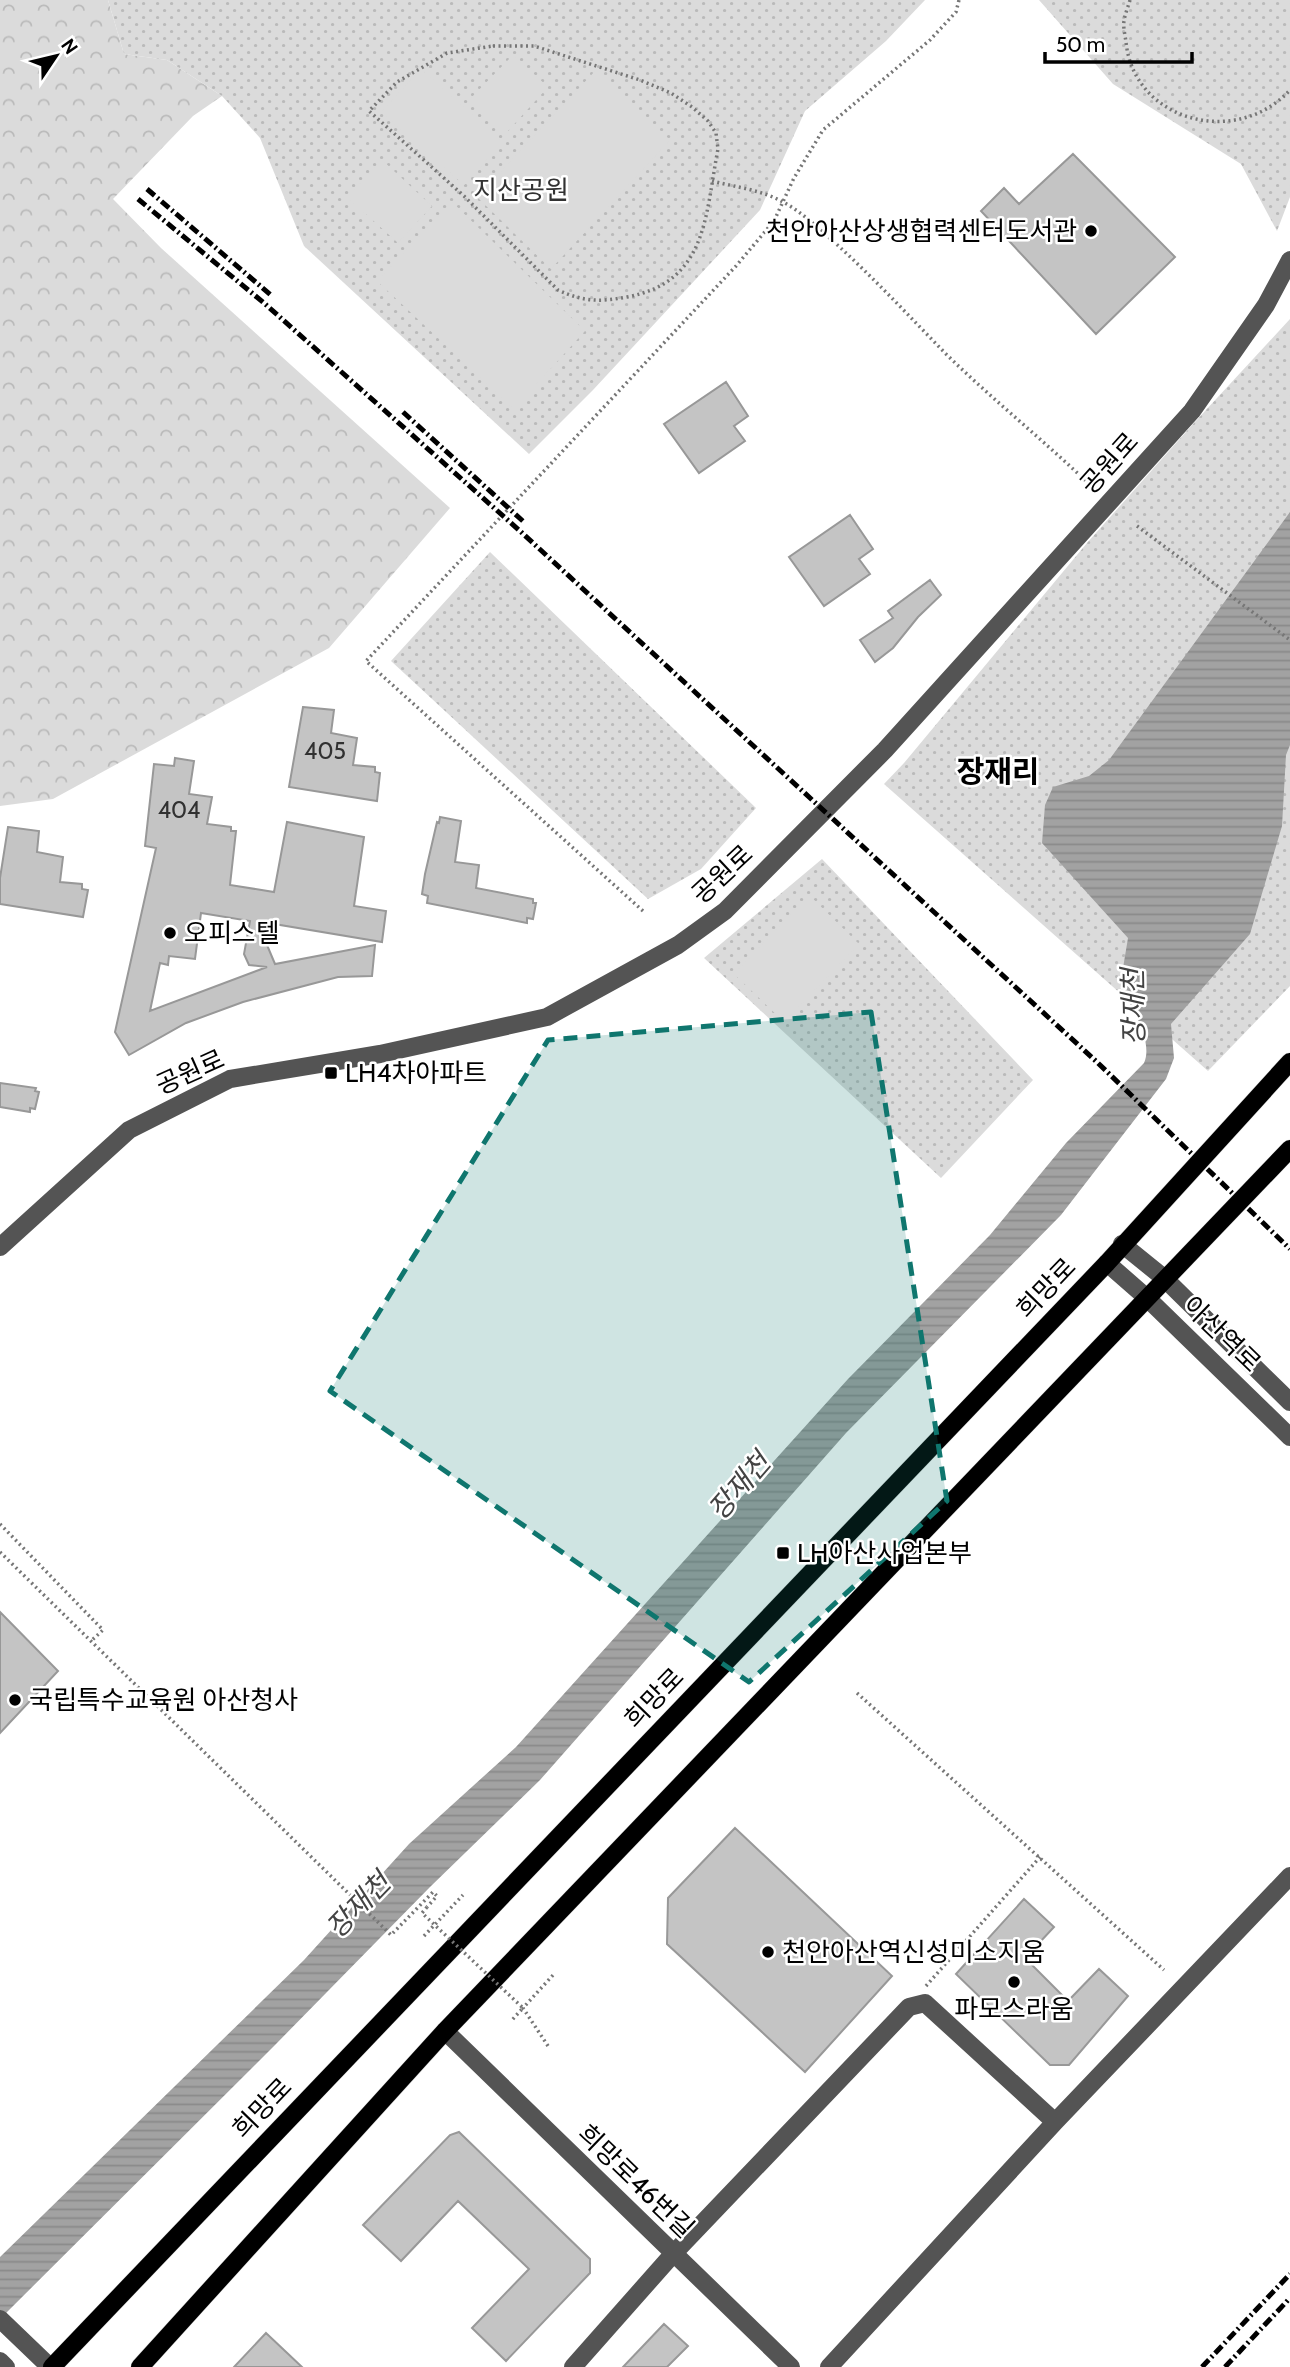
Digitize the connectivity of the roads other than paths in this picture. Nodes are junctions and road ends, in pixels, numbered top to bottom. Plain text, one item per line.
1 (1290, 260) edge
2 (1290, 1062) edge
3 (1290, 1149) edge
4 (1122, 1244) junction
5 (0, 1247) edge
6 (1107, 1263) junction
7 (1164, 1278) junction
8 (1147, 1298) junction
9 (1290, 1402) edge
10 (1290, 1437) edge
11 (1290, 1876) edge
12 (445, 2031) junction
13 (1055, 2123) junction
14 (673, 2254) junction
15 (0, 2319) edge
16 (0, 2361) edge
17 (6, 2367) edge
18 (51, 2367) edge
19 (140, 2367) edge
20 (573, 2367) edge
21 (792, 2367) edge
22 (829, 2367) edge

1 - 5 street, 공원로
2 - 4 main road, 희망로
3 - 7 main road
4 - 6 main road, 희망로
4 - 7 street, 아산역로
6 - 8 street, 아산역로
6 - 18 main road, 희망로
7 - 8 main road
7 - 9 street, 아산역로
8 - 10 street, 아산역로
8 - 12 main road
11 - 13 street
12 - 14 street, 희망로46번길
12 - 19 main road
13 - 14 street
13 - 22 street
14 - 20 street
14 - 21 street, 희망로46번길
15 - 18 street
16 - 17 street

